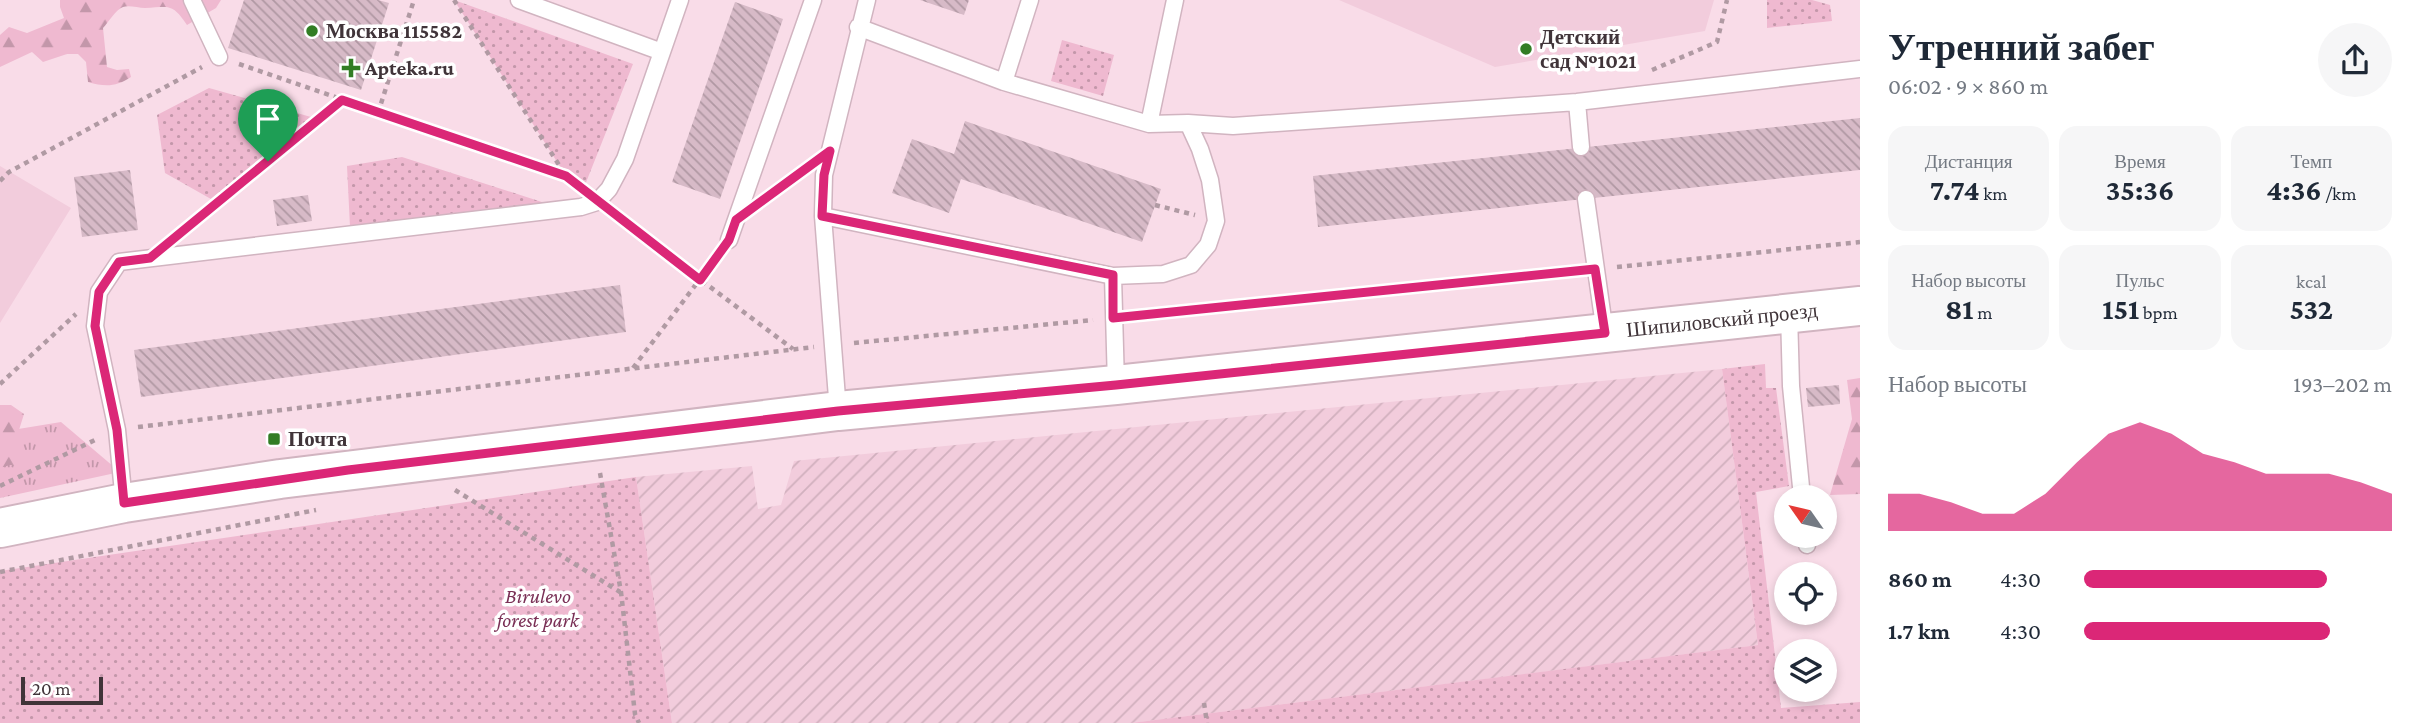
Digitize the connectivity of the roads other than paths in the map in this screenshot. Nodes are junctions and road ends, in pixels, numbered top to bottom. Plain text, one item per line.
1 (192, 0) edge
2 (519, 0) edge
3 (680, 0) edge
4 (813, 0) edge
5 (867, 0) edge
6 (1030, 0) edge
7 (1175, 0) edge
8 (858, 27) junction
9 (662, 52) junction
10 (219, 57) road end
11 (1860, 69) edge
12 (1004, 82) junction
13 (1577, 102) junction
14 (1188, 122) junction
15 (1149, 124) junction
16 (1581, 148) dead end
17 (1586, 199) dead end
18 (822, 216) junction
19 (729, 240) road end
20 (1113, 275) junction
21 (1860, 306) edge
22 (1789, 313) junction
23 (1605, 333) junction
24 (1116, 385) junction
25 (838, 411) junction
26 (1801, 485) edge
27 (124, 503) junction
28 (0, 528) edge

1 - 10 lane
2 - 9 lane
3 - 9 lane
4 - 19 lane
5 - 8 lane
6 - 12 lane
7 - 15 lane
8 - 12 lane
8 - 18 lane
9 - 27 lane
11 - 13 lane
12 - 15 lane
13 - 14 lane
13 - 16 lane
14 - 15 lane
14 - 20 lane
17 - 23 lane
18 - 20 lane
18 - 25 lane
20 - 24 lane
21 - 22 main road, Шипиловский проезд
22 - 23 main road, Шипиловский проезд
22 - 26 lane
23 - 24 main road, Шипиловский проезд
24 - 25 main road, Шипиловский проезд
25 - 27 main road, Шипиловский проезд
27 - 28 main road, Шипиловский проезд

